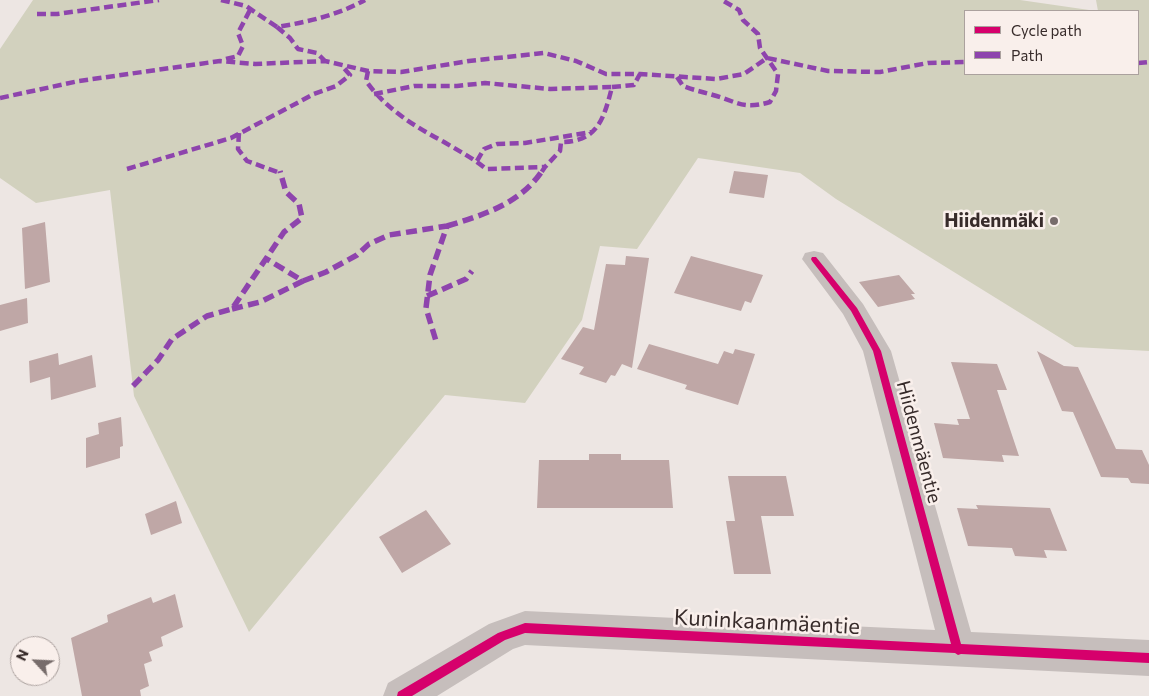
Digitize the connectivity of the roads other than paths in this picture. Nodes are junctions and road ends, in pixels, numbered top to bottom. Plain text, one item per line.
1 (814, 259) dead end
2 (958, 650) junction
3 (1149, 658) edge
4 (402, 696) edge

1 - 2 street, Hiidenmäentie
2 - 3 street, Kuninkaanmäentie
2 - 4 street, Kuninkaanmäentie

